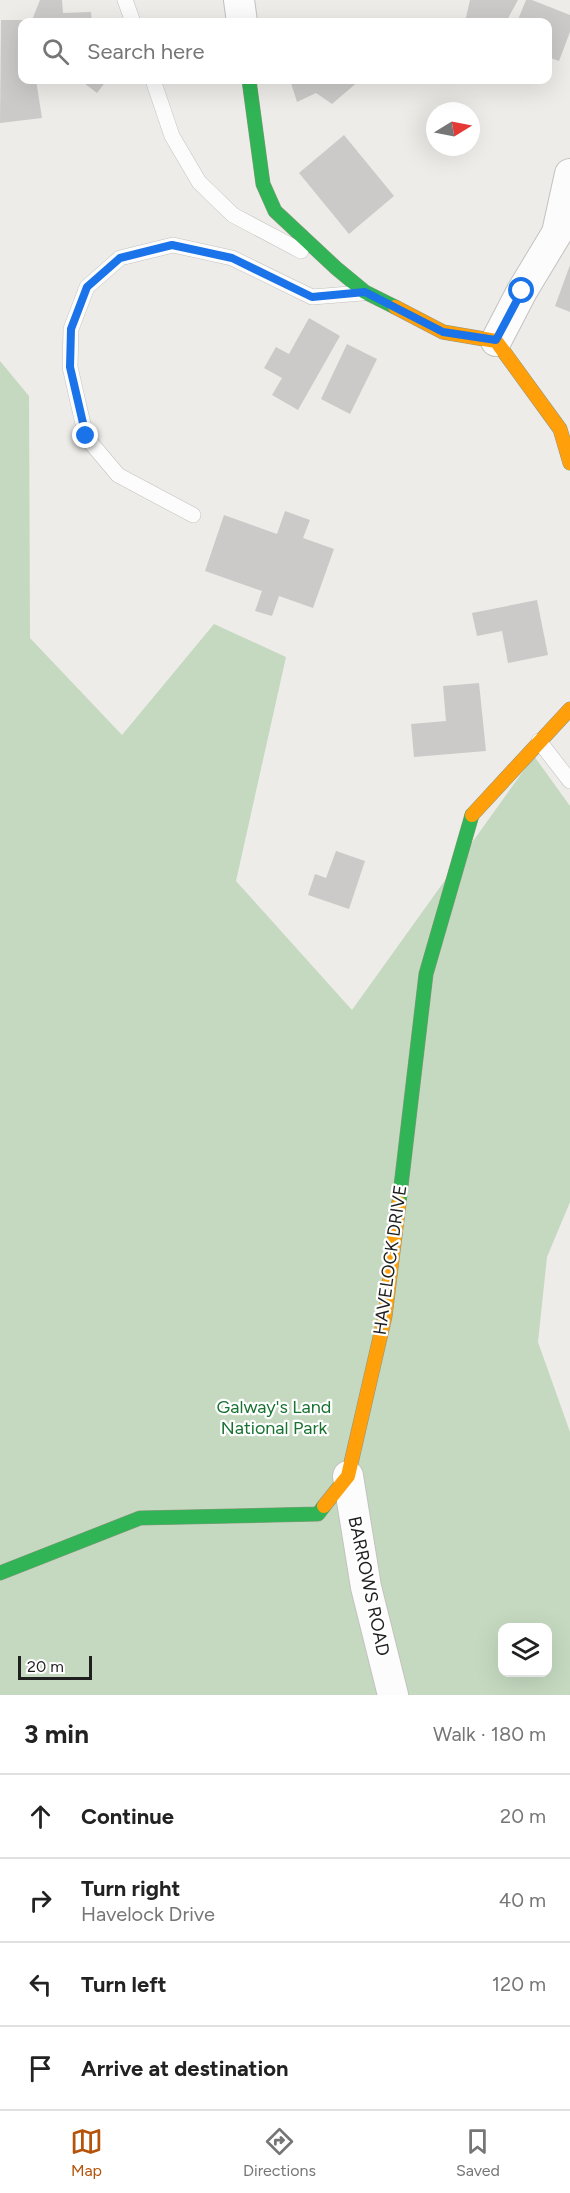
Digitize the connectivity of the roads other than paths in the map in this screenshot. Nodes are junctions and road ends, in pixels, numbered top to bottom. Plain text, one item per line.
1 (125, 0) edge
2 (239, 0) edge
3 (132, 18) edge
4 (241, 18) edge
5 (154, 84) edge
6 (250, 84) edge
7 (570, 174) edge
8 (336, 268) junction
9 (365, 292) junction
10 (496, 340) junction
11 (570, 463) edge
12 (193, 515) dead end
13 (570, 709) edge
14 (539, 741) junction
15 (570, 781) edge
16 (348, 1476) junction
17 (0, 1573) edge
18 (393, 1695) edge

1 - 3 lane
2 - 4 street
5 - 8 lane
6 - 8 street
7 - 10 street
8 - 9 street
9 - 10 street
9 - 12 lane
10 - 11 street
13 - 14 street, HAVELOCK DRIVE
14 - 15 lane
14 - 16 street, HAVELOCK DRIVE
16 - 17 street, HAVELOCK DRIVE
16 - 18 street, BARROWS ROAD

